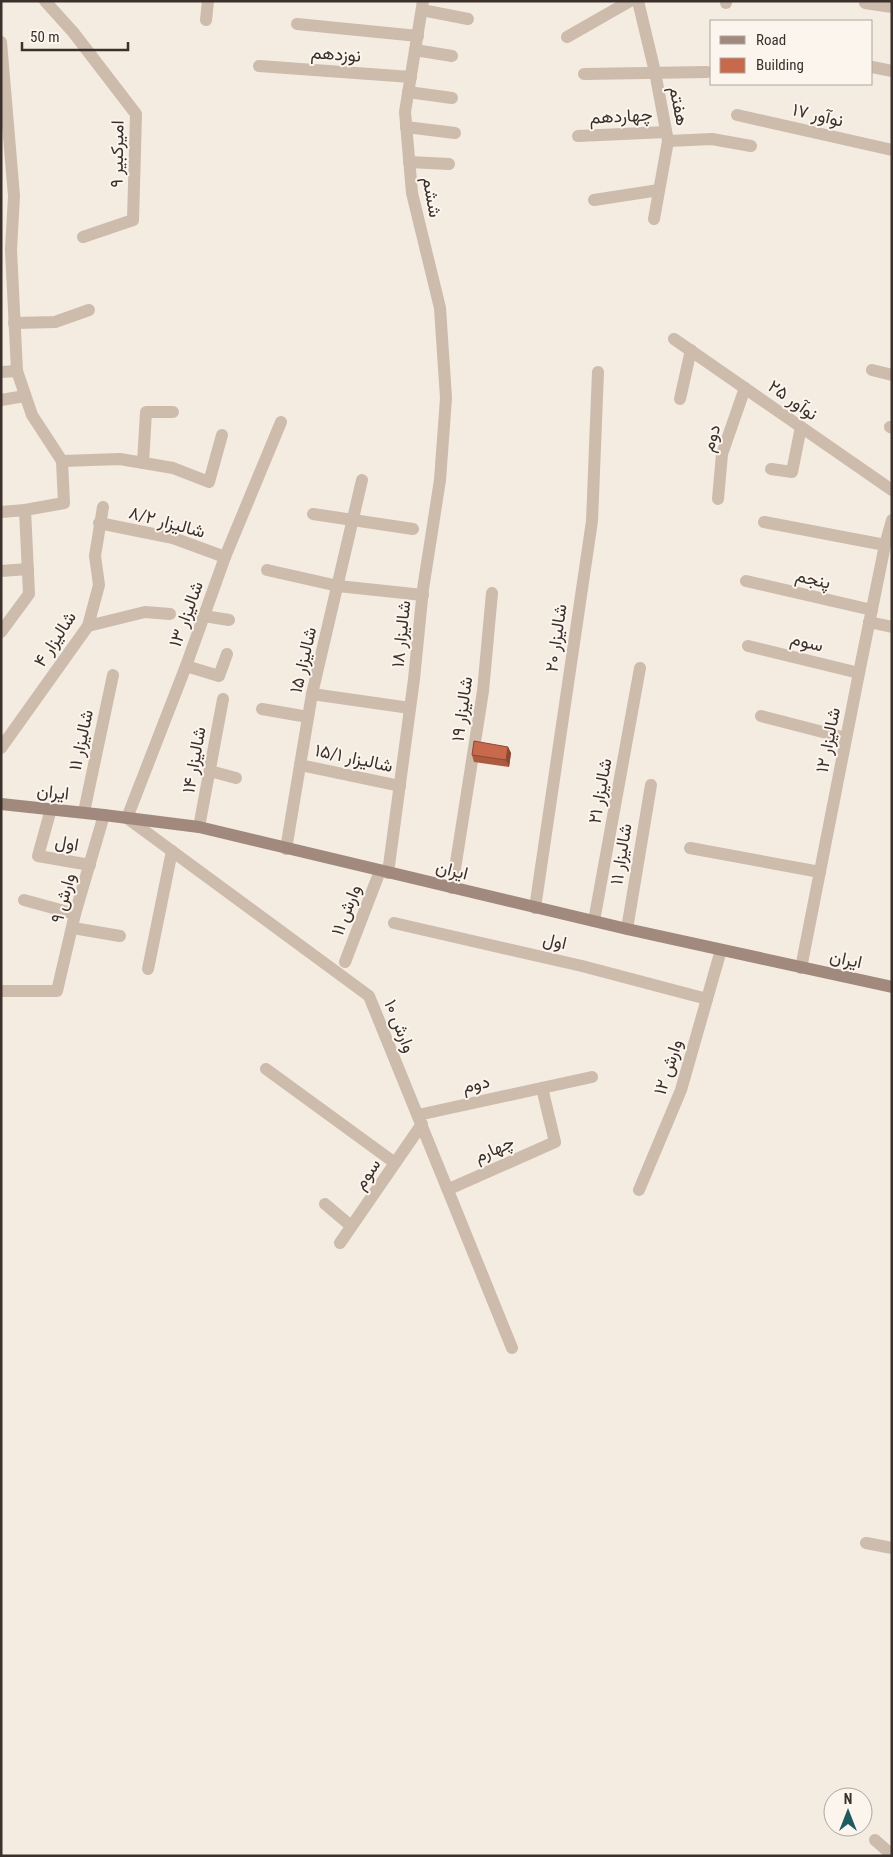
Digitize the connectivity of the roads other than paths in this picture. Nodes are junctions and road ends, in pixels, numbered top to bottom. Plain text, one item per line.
1 (44, 1) edge
2 (208, 1) edge
3 (630, 1) edge
4 (638, 1) edge
5 (865, 3) dead end
6 (423, 6) edge
7 (892, 7) edge
8 (468, 19) dead end
9 (206, 20) dead end
10 (297, 24) dead end
11 (418, 36) junction
12 (567, 37) dead end
13 (1, 42) edge
14 (415, 50) junction
15 (452, 56) dead end
16 (260, 66) dead end
17 (873, 67) edge
18 (892, 70) edge
19 (655, 72) junction
20 (706, 72) dead end
21 (584, 74) dead end
22 (411, 77) junction
23 (408, 92) junction
24 (452, 98) dead end
25 (738, 115) dead end
26 (406, 127) junction
27 (455, 132) dead end
28 (578, 136) dead end
29 (667, 136) junction
30 (751, 146) dead end
31 (892, 150) edge
32 (409, 162) junction
33 (449, 164) dead end
34 (659, 190) junction
35 (594, 200) dead end
36 (654, 219) dead end
37 (83, 237) dead end
38 (6, 250) edge
39 (89, 310) dead end
40 (14, 323) junction
41 (674, 339) dead end
42 (690, 350) junction
43 (872, 370) dead end
44 (17, 371) junction
45 (1, 372) edge
46 (598, 372) dead end
47 (892, 375) edge
48 (745, 388) junction
49 (25, 396) junction
50 (446, 398) joint
51 (680, 399) dead end
52 (1, 400) edge
53 (174, 412) dead end
54 (281, 422) dead end
55 (801, 427) junction
56 (222, 435) dead end
57 (62, 461) junction
58 (144, 462) junction
59 (771, 469) dead end
60 (362, 480) dead end
61 (892, 490) edge
62 (718, 499) dead end
63 (103, 507) dead end
64 (25, 510) junction
65 (1, 512) edge
66 (313, 514) dead end
67 (353, 519) junction
68 (892, 520) edge
69 (764, 522) dead end
70 (99, 523) junction
71 (413, 529) dead end
72 (885, 545) junction
73 (225, 557) junction
74 (28, 569) junction
75 (267, 570) dead end
76 (1, 571) edge
77 (746, 581) dead end
78 (338, 586) junction
79 (492, 593) dead end
80 (423, 595) junction
81 (170, 614) dead end
82 (204, 616) junction
83 (870, 616) junction
84 (229, 620) dead end
85 (88, 626) junction
86 (892, 627) edge
87 (1, 632) edge
88 (748, 646) dead end
89 (227, 654) dead end
90 (186, 666) junction
91 (640, 668) dead end
92 (859, 673) junction
93 (113, 675) dead end
94 (312, 694) junction
95 (223, 699) dead end
96 (410, 708) junction
97 (262, 709) dead end
98 (761, 716) dead end
99 (308, 717) junction
100 (846, 738) junction
101 (1, 748) edge
102 (300, 765) junction
103 (210, 771) junction
104 (236, 778) dead end
105 (650, 785) dead end
106 (400, 786) junction
107 (1, 804) edge
108 (51, 809) junction
109 (84, 812) junction
110 (104, 814) junction
111 (127, 818) junction
112 (200, 828) junction
113 (690, 848) dead end
114 (286, 849) junction
115 (172, 851) junction
116 (90, 865) junction
117 (384, 872) junction
118 (820, 872) junction
119 (452, 888) junction
120 (24, 900) dead end
121 (535, 908) junction
122 (75, 914) junction
123 (594, 921) junction
124 (394, 923) dead end
125 (73, 928) junction
126 (627, 929) junction
127 (120, 936) dead end
128 (720, 950) junction
129 (345, 962) dead end
130 (801, 968) junction
131 (148, 969) dead end
132 (892, 987) edge
133 (1, 991) edge
134 (707, 999) junction
135 (266, 1069) dead end
136 (592, 1077) dead end
137 (542, 1088) junction
138 (420, 1120) junction
139 (395, 1164) junction
140 (449, 1189) junction
141 (639, 1190) dead end
142 (324, 1204) dead end
143 (352, 1226) junction
144 (340, 1243) dead end
145 (512, 1348) dead end
146 (866, 1542) dead end
147 (892, 1548) edge
148 (875, 1840) dead end
149 (892, 1855) edge

1 - 37 street, امیرکبیر ۹
2 - 9 street
3 - 12 street
4 - 19 street, هفتم
5 - 7 street
6 - 8 street
6 - 11 street, ششم
10 - 11 street
11 - 14 street, ششم
13 - 38 street
14 - 15 street
14 - 22 street, ششم
16 - 22 street, نوزدهم
17 - 18 street
19 - 20 street
19 - 21 street
19 - 29 street, هفتم
22 - 23 street, ششم
23 - 24 street
23 - 26 street, ششم
25 - 31 street, نوآور ۱۷
26 - 27 street
26 - 32 street, ششم
28 - 29 street, چهاردهم
29 - 30 street, چهاردهم
29 - 34 street, هفتم
32 - 33 street
32 - 50 street, ششم
34 - 35 street
34 - 36 street, هفتم
38 - 40 street
39 - 40 street
40 - 44 street
41 - 42 street, نوآور ۲۵
42 - 48 street, نوآور ۲۵
42 - 51 street
43 - 47 street
44 - 45 street
44 - 49 street
46 - 121 street, شالیزار ۲۰
48 - 55 street, نوآور ۲۵
48 - 62 street, دوم
49 - 52 street
49 - 57 street
50 - 80 street, شالیزار ۱۸
53 - 58 street
54 - 73 street, شالیزار ۱۳
55 - 59 street
55 - 61 street, نوآور ۲۵
56 - 58 street
57 - 58 street
57 - 64 street
60 - 67 street, شالیزار ۱۵
63 - 70 street, شالیزار ۴
64 - 65 street
64 - 74 street
66 - 67 street
67 - 71 street
67 - 78 street, شالیزار ۱۵
68 - 72 street, شالیزار ۱۲
69 - 72 street
70 - 73 street, شالیزار ۸/۲
70 - 85 street, شالیزار ۴
72 - 83 street, شالیزار ۱۲
73 - 82 street, شالیزار ۱۳
74 - 76 street
74 - 87 street
75 - 78 street
77 - 83 street, پنجم
78 - 80 street
78 - 94 street, شالیزار ۱۵
79 - 119 street, شالیزار ۱۹
80 - 96 street, شالیزار ۱۸
81 - 85 street
82 - 84 street
82 - 90 street, شالیزار ۱۳
83 - 86 street
83 - 92 street, شالیزار ۱۲
85 - 101 street, شالیزار ۴
88 - 92 street, سوم
89 - 90 street
90 - 111 street, شالیزار ۱۳
91 - 123 street, شالیزار ۲۱
92 - 100 street, شالیزار ۱۲
93 - 109 street, شالیزار ۱۱
94 - 96 street
94 - 99 street, شالیزار ۱۵
95 - 103 street, شالیزار ۱۴
96 - 106 street, شالیزار ۱۸
97 - 99 street
98 - 100 street
99 - 102 street, شالیزار ۱۵
100 - 118 street, شالیزار ۱۲
102 - 106 street, شالیزار ۱۵/۱
102 - 114 street, شالیزار ۱۵
103 - 104 street
103 - 112 street, شالیزار ۱۴
105 - 126 street, شالیزار ۱۱
106 - 117 street, شالیزار ۱۸
107 - 108 street, ایران
108 - 109 street, ایران
108 - 116 street, اول
109 - 110 street, ایران
110 - 111 street, ایران
110 - 116 street, وارش ۹
111 - 112 street, ایران
111 - 115 street, وارش ۱۰
112 - 114 street, ایران
113 - 118 street
114 - 117 street, ایران
115 - 131 street
115 - 138 street, وارش ۱۰
116 - 122 street, وارش ۹
117 - 119 street, ایران
117 - 129 street, وارش ۱۱
118 - 130 street, شالیزار ۱۲
119 - 121 street, ایران
120 - 122 street
121 - 123 street, ایران
122 - 125 street, وارش ۹
123 - 126 street, ایران
124 - 134 street, اول
125 - 127 street
125 - 133 street, وارش ۹
126 - 128 street, ایران
128 - 130 street, ایران
128 - 134 street, وارش ۱۲
130 - 132 street, ایران
134 - 141 street, وارش ۱۲
135 - 139 street
136 - 137 street, دوم
137 - 138 street, دوم
137 - 140 street, چهارم
138 - 139 street, سوم
138 - 140 street, وارش ۱۰
139 - 143 street, سوم
140 - 145 street, وارش ۱۰
142 - 143 street
143 - 144 street, سوم
146 - 147 street
148 - 149 street

